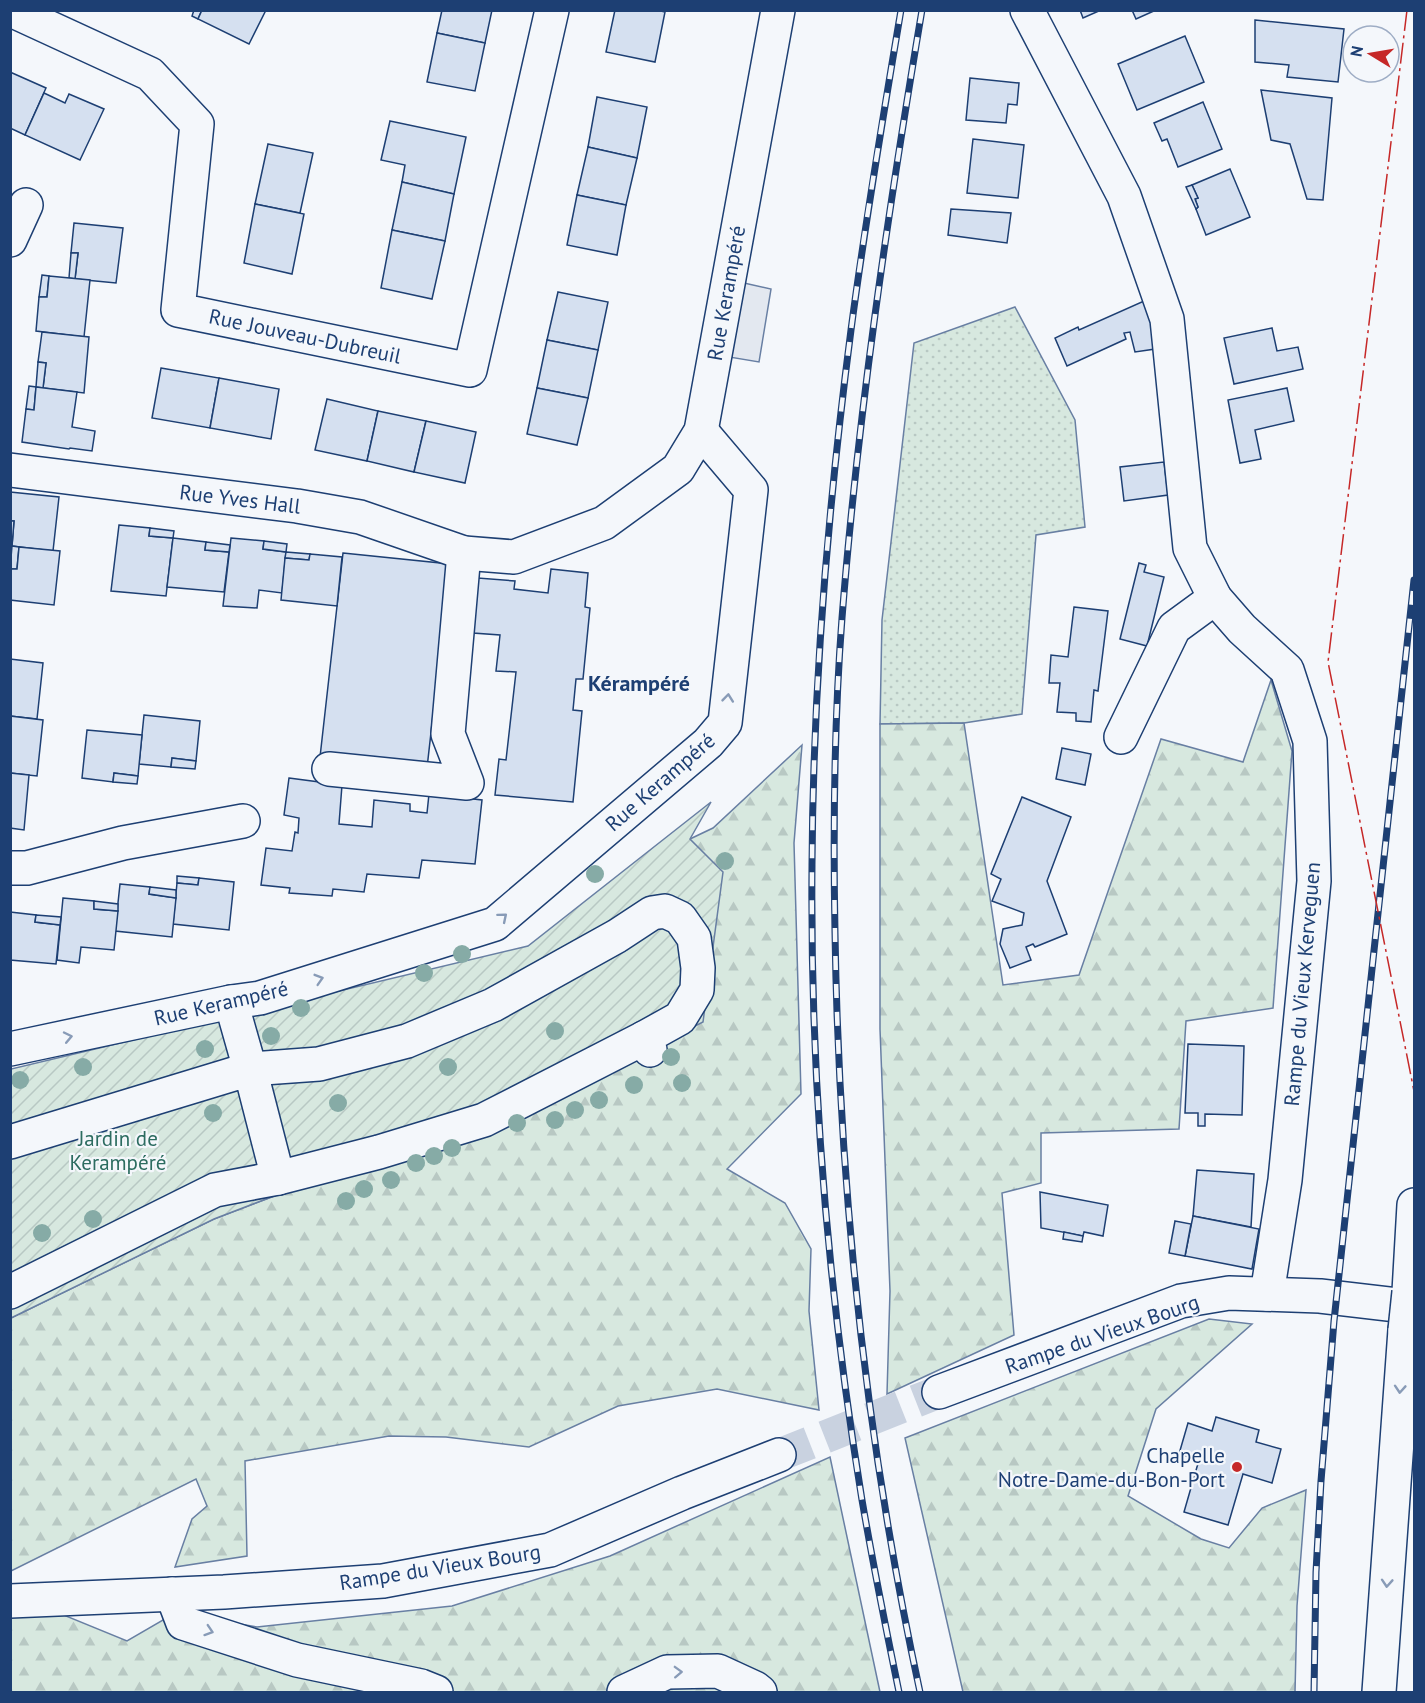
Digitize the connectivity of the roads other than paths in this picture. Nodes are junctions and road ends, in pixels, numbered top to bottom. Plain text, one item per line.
1 (11, 10) edge
2 (552, 10) edge
3 (778, 10) edge
4 (1027, 10) edge
5 (26, 206) dead end
6 (10, 240) edge
7 (701, 431) junction
8 (10, 470) edge
9 (464, 553) junction
10 (1215, 598) junction
11 (1121, 737) dead end
12 (329, 769) dead end
13 (243, 821) dead end
14 (10, 868) edge
15 (231, 1002) junction
16 (10, 1049) edge
17 (250, 1069) junction
18 (10, 1142) edge
19 (278, 1178) junction
20 (1414, 1205) edge
21 (10, 1292) edge
22 (1268, 1294) junction
23 (1409, 1310) edge
24 (939, 1392) tunnel mouth
25 (779, 1455) tunnel mouth
26 (172, 1594) junction
27 (10, 1601) edge
28 (435, 1692) edge
29 (624, 1692) edge
30 (760, 1692) edge
31 (1379, 1692) edge

1 - 2 main road, Rue Jouveau-Dubreuil
3 - 7 main road, Rue Kerampéré
4 - 10 main road, Rampe du Vieux Kerveguen
5 - 6 main road
7 - 9 main road, Rue Yves Hall
15 -> 7 main road, Rue Kerampéré
8 - 9 main road, Rue Yves Hall
9 - 12 main road
10 - 11 main road
10 - 22 main road, Rampe du Vieux Kerveguen
13 - 14 main road
16 -> 15 main road, Rue Kerampéré
15 - 17 main road
17 - 18 main road
17 - 19 main road
17 - 19 main road
19 - 21 main road
20 - 23 main road
22 - 23 main road, Rampe du Vieux Bourg
22 - 24 main road, Rampe du Vieux Bourg
23 -> 31 main road
25 - 26 main road, Rampe du Vieux Bourg
26 - 27 main road, Rampe du Vieux Bourg
26 -> 28 main road
29 -> 30 main road

